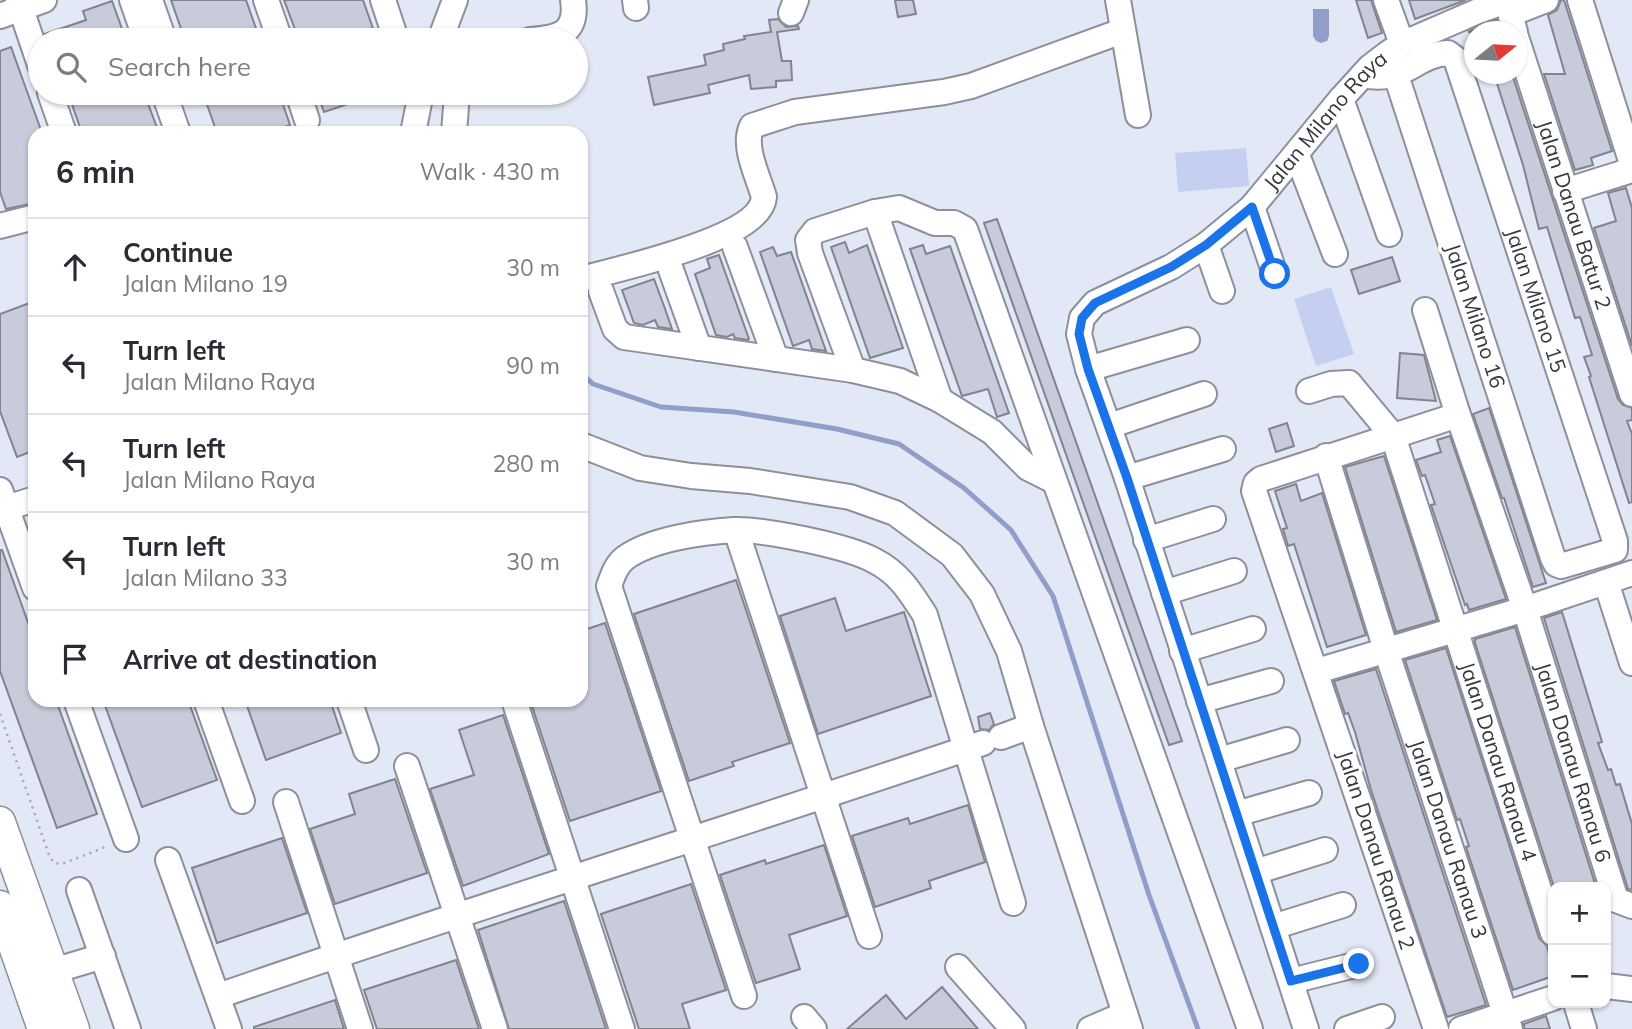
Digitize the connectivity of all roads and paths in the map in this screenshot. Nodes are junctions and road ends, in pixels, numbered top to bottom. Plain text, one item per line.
1 (44, 0) edge
2 (132, 0) edge
3 (150, 0) edge
4 (266, 0) edge
5 (383, 0) edge
6 (455, 0) edge
7 (573, 0) edge
8 (1118, 0) edge
9 (1386, 0) edge
10 (1546, 0) edge
11 (1580, 0) edge
12 (1474, 6) edge
13 (13, 8) edge
14 (1511, 21) edge
15 (1513, 21) edge
16 (142, 28) edge
17 (160, 28) edge
18 (276, 28) edge
19 (392, 28) edge
20 (444, 28) edge
21 (568, 28) edge
22 (1122, 31) junction
23 (28, 40) edge
24 (1402, 44) junction
25 (1527, 68) edge
26 (1363, 75) junction
27 (1396, 75) junction
28 (1341, 99) junction
29 (54, 105) edge
30 (168, 105) edge
31 (186, 105) edge
32 (302, 105) edge
33 (419, 105) edge
34 (456, 105) edge
35 (1138, 115) dead end
36 (307, 120) dead end
37 (62, 126) edge
38 (176, 126) edge
39 (193, 126) edge
40 (414, 126) edge
41 (455, 126) edge
42 (1297, 155) junction
43 (1632, 164) edge
44 (1632, 170) edge
45 (1565, 191) junction
46 (1252, 207) junction
47 (875, 212) junction
48 (28, 219) edge
49 (0, 226) edge
50 (1390, 234) dead end
51 (1206, 245) junction
52 (735, 247) dead end
53 (1335, 254) dead end
54 (671, 270) dead end
55 (1275, 274) dead end
56 (591, 285) edge
57 (1222, 290) dead end
58 (1425, 310) dead end
59 (1187, 340) dead end
60 (699, 348) junction
61 (776, 359) junction
62 (1088, 369) junction
63 (853, 370) junction
64 (1309, 391) dead end
65 (1204, 394) dead end
66 (1632, 394) edge
67 (940, 400) junction
68 (1458, 415) junction
69 (1109, 426) junction
70 (1393, 436) junction
71 (588, 448) edge
72 (1223, 449) dead end
73 (1326, 456) junction
74 (1127, 478) junction
75 (1054, 481) junction
76 (3, 499) edge
77 (28, 499) edge
78 (1213, 519) dead end
79 (736, 530) junction
80 (1146, 540) junction
81 (1553, 558) joint
82 (28, 569) edge
83 (1234, 572) dead end
84 (1632, 573) edge
85 (1606, 582) junction
86 (1164, 593) junction
87 (1525, 609) junction
88 (1253, 629) dead end
89 (1455, 629) junction
90 (1387, 650) junction
91 (1182, 651) junction
92 (1632, 663) edge
93 (1317, 671) junction
94 (1271, 681) dead end
95 (1199, 701) junction
96 (79, 707) edge
97 (208, 707) edge
98 (351, 707) edge
99 (516, 707) edge
100 (0, 714) edge
101 (1031, 726) junction
102 (1287, 740) dead end
103 (983, 743) junction
104 (366, 750) dead end
105 (1219, 760) junction
106 (407, 766) dead end
107 (1308, 793) dead end
108 (823, 796) junction
109 (242, 801) dead end
110 (286, 802) dead end
111 (1236, 814) junction
112 (0, 822) edge
113 (126, 839) joint
114 (693, 839) junction
115 (1325, 850) dead end
116 (168, 860) dead end
117 (1255, 872) junction
118 (574, 878) junction
119 (79, 890) dead end
120 (1013, 903) dead end
121 (1618, 903) edge
122 (1343, 905) dead end
123 (8, 909) edge
124 (1548, 912) edge
125 (456, 915) junction
126 (1273, 927) junction
127 (869, 936) dead end
128 (336, 955) junction
129 (103, 956) junction
130 (1359, 964) dead end
131 (958, 967) dead end
132 (53, 971) junction
133 (1291, 981) junction
134 (1611, 987) edge
135 (1632, 989) edge
136 (218, 996) junction
137 (744, 996) dead end
138 (1548, 1001) edge
139 (1578, 1008) edge
140 (1382, 1017) dead end
141 (1508, 1021) edge
142 (1128, 1022) edge
143 (43, 1029) edge
144 (74, 1029) edge
145 (128, 1029) edge
146 (229, 1029) edge
147 (360, 1029) edge
148 (495, 1029) edge
149 (622, 1029) edge
150 (1013, 1029) edge
151 (1090, 1029) edge
152 (1250, 1029) edge
153 (1306, 1029) edge
154 (1347, 1029) edge
155 (1436, 1029) edge
156 (1461, 1029) edge
157 (1584, 1029) edge

1 - 13 street
2 - 16 street
3 - 17 street
4 - 18 street
5 - 19 street
6 - 20 street
7 - 21 street
8 - 22 street
9 - 24 street
10 - 15 street, Jalan Milano Raya
11 - 43 street
12 - 14 street, Jalan Milano Raya
12 - 24 street, Jalan Milano Raya
13 - 23 street
22 - 35 street
22 - 56 street
24 - 26 street, Jalan Milano Raya
25 - 45 street, Jalan Danau Batur 2
26 - 27 street
26 - 28 street, Jalan Milano Raya
27 - 81 street, Jalan Milano 16
27 - 81 street, Jalan Milano 15
28 - 42 street, Jalan Milano Raya
28 - 50 street
29 - 37 street
30 - 38 street
31 - 39 street
32 - 36 street
33 - 40 street
34 - 41 street
42 - 46 street, Jalan Milano Raya
42 - 53 street
44 - 45 street
45 - 66 street, Jalan Danau Batur 2
46 - 51 street, Jalan Milano Raya
46 - 55 street
47 - 63 street
47 - 67 street
47 - 75 street
48 - 49 street
51 - 57 street
51 - 62 street, Jalan Milano Raya
52 - 61 street
54 - 60 street
56 - 60 street
58 - 68 street, Jalan Danau Ranau 6
59 - 62 street
60 - 61 street
61 - 63 street
62 - 69 street, Jalan Milano Raya
63 - 67 street
64 - 70 street
65 - 69 street
67 - 75 street
68 - 70 street
68 - 87 street, Jalan Danau Ranau 6
69 - 74 street, Jalan Milano Raya
70 - 73 street
70 - 89 street, Jalan Danau Ranau 4
71 - 101 street
72 - 74 street
73 - 90 street, Jalan Danau Ranau 3
73 - 93 street, Jalan Danau Ranau 2
74 - 80 street, Jalan Milano Raya
75 - 152 street
76 - 77 street
76 - 82 street
78 - 80 street
79 - 103 street
79 - 108 street
79 - 114 street
80 - 86 street, Jalan Milano Raya
83 - 86 street
84 - 85 street
85 - 87 street
85 - 92 street
86 - 91 street, Jalan Milano Raya
87 - 89 street
87 - 121 street, Jalan Danau Ranau 6
88 - 91 street
89 - 90 street
89 - 124 street, Jalan Danau Ranau 4
90 - 93 street
90 - 141 street, Jalan Danau Ranau 3
91 - 95 street, Jalan Milano Raya
93 - 155 street, Jalan Danau Ranau 2
94 - 95 street
95 - 105 street, Jalan Milano Raya
96 - 113 street
97 - 109 street
98 - 104 street
99 - 118 street
100 - 113 path
101 - 103 street
101 - 142 street
102 - 105 street
103 - 108 street
103 - 120 street
105 - 111 street, Jalan Milano Raya
106 - 125 street
107 - 111 street
108 - 114 street
108 - 127 street
110 - 128 street
111 - 117 street, Jalan Milano Raya
112 - 123 main road
114 - 118 street
114 - 137 street
115 - 117 street
116 - 136 street
117 - 126 street, Jalan Milano Raya
118 - 125 street
118 - 149 street
119 - 129 street
122 - 126 street
123 - 132 main road
123 - 143 main road
125 - 128 street
125 - 148 street
126 - 133 street, Jalan Milano Raya
128 - 136 street
128 - 147 street
129 - 132 street
129 - 145 street
130 - 133 street
131 - 150 street
132 - 144 main road
133 - 153 street, Jalan Milano Raya
134 - 135 street
136 - 146 street
138 - 141 street
139 - 157 street
140 - 154 street
141 - 156 street
142 - 151 street

